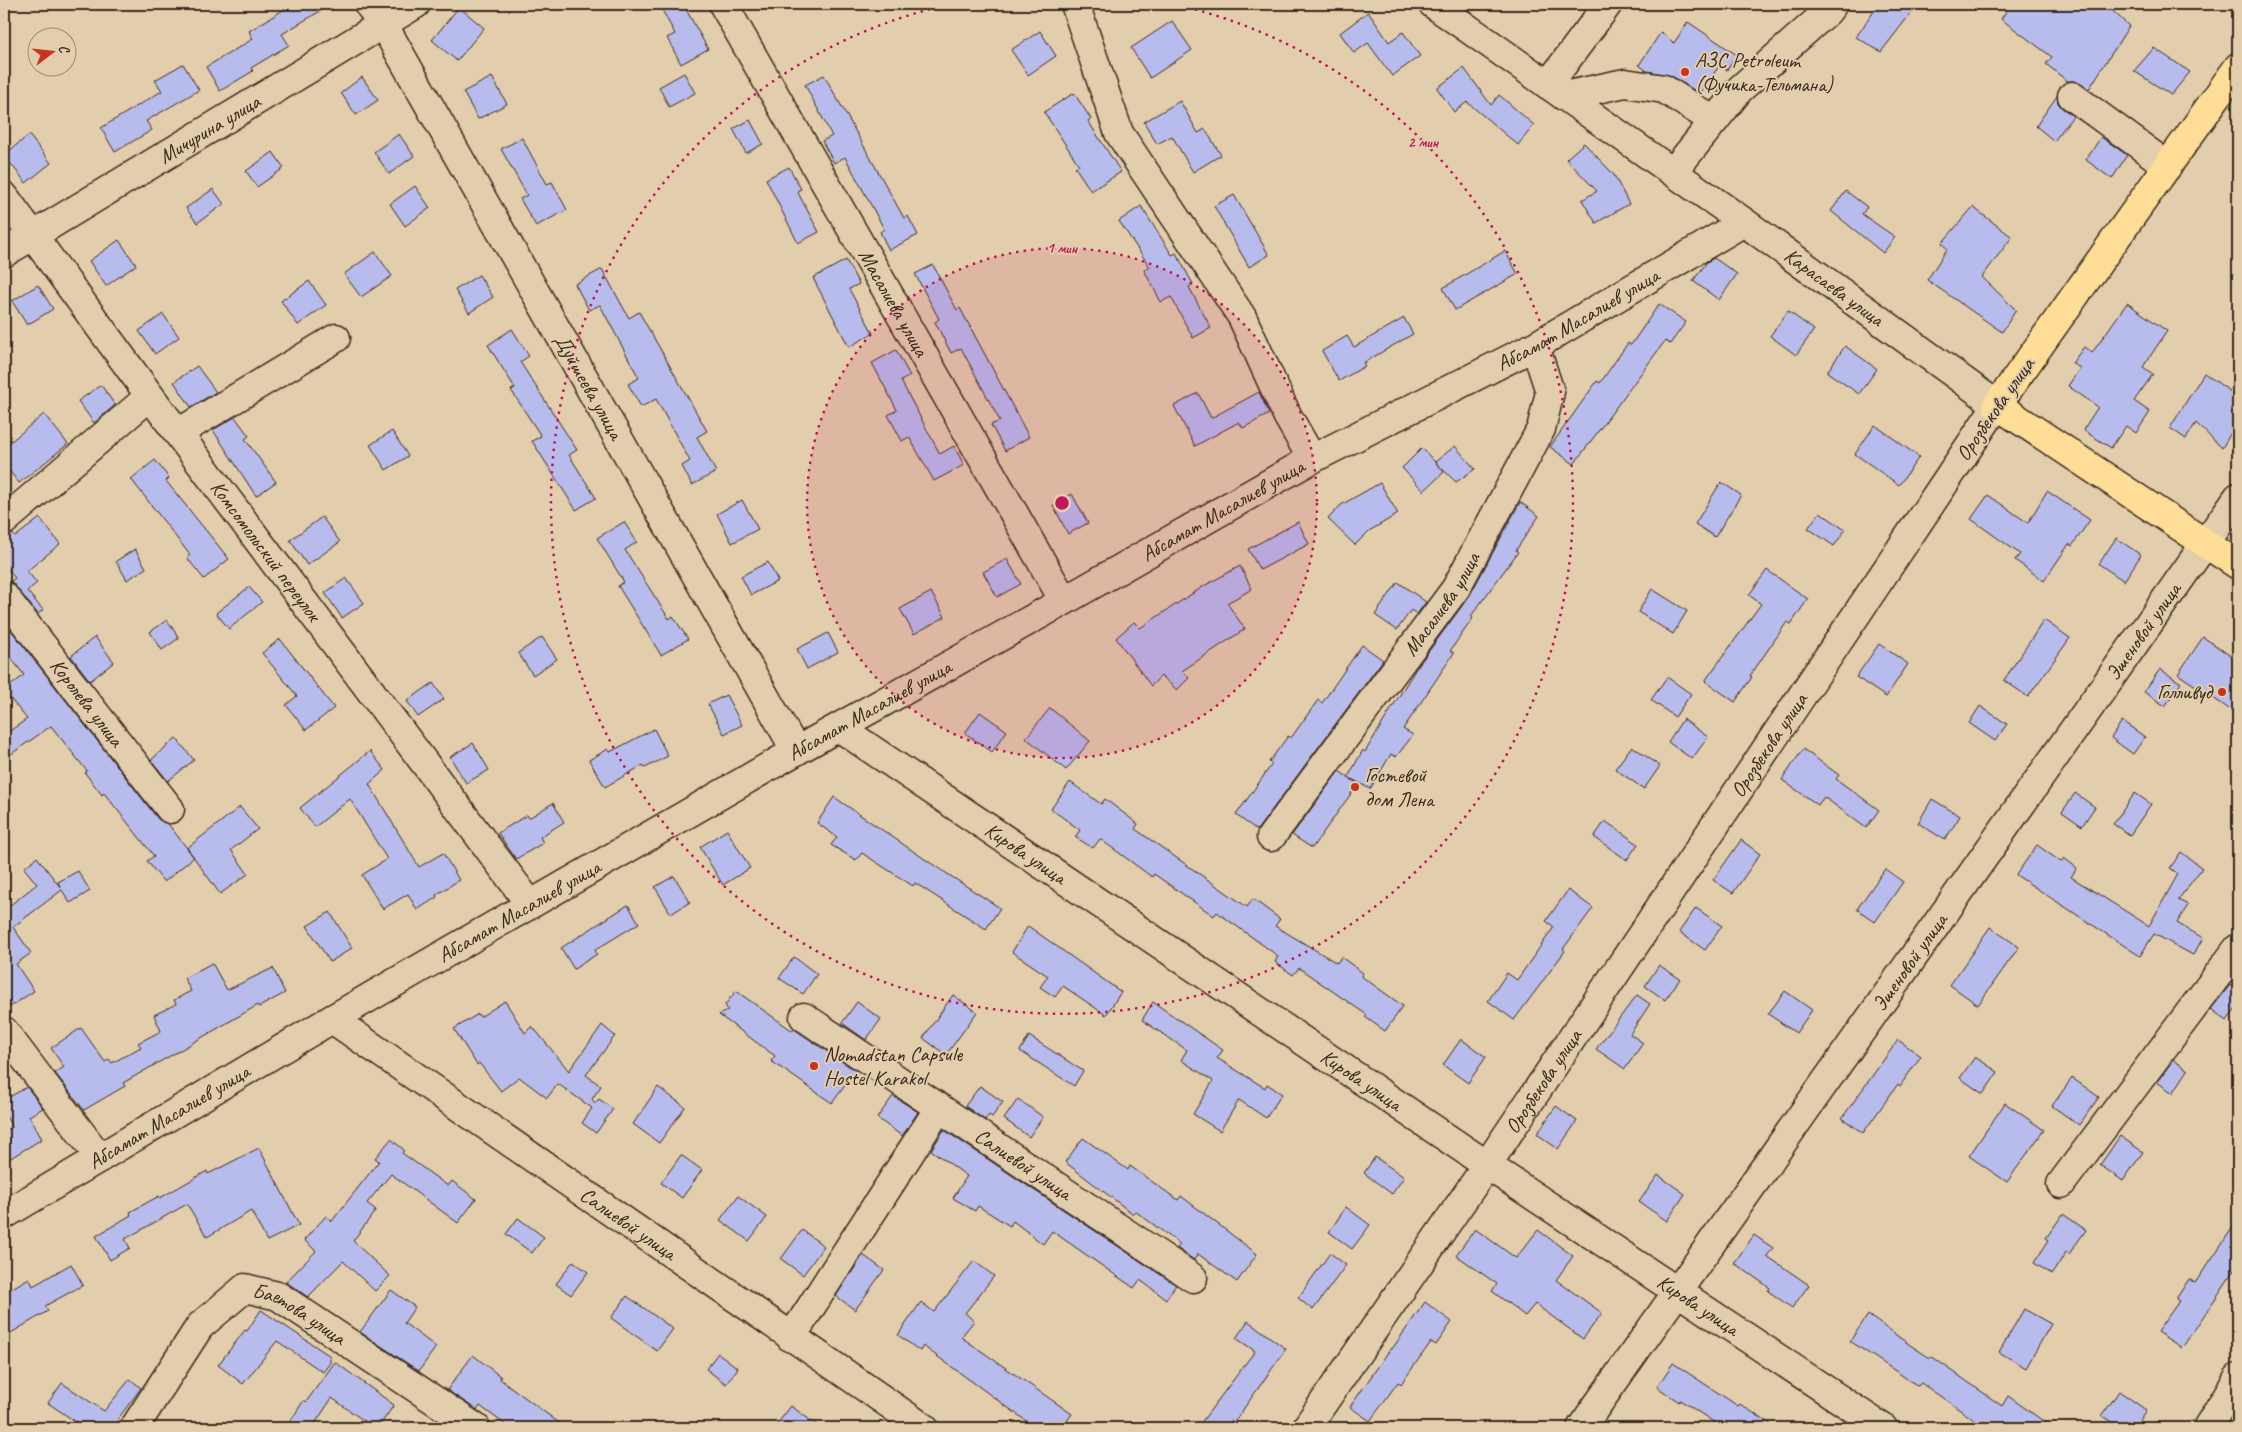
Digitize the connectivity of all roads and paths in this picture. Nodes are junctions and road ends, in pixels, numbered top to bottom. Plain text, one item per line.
1 (416, 4) edge
2 (723, 4) edge
3 (1074, 4) edge
4 (1433, 4) edge
5 (1608, 4) edge
6 (1833, 4) edge
7 (375, 14) edge
8 (2238, 67) edge
9 (1556, 90) junction
10 (2072, 96) dead end
11 (1714, 121) junction
12 (2168, 166) junction
13 (1673, 172) junction
14 (4, 196) edge
15 (1744, 222) junction
16 (34, 236) junction
17 (4, 253) edge
18 (336, 338) dead end
19 (1535, 346) junction
20 (150, 396) junction
21 (1997, 405) junction
22 (178, 433) junction
23 (1312, 459) junction
24 (2238, 497) edge
25 (4, 521) edge
26 (2206, 544) junction
27 (2238, 564) edge
28 (4, 596) edge
29 (1064, 602) junction
30 (840, 728) junction
31 (796, 751) junction
32 (170, 809) dead end
33 (1271, 837) dead end
34 (530, 904) junction
35 (2238, 948) edge
36 (804, 1017) dead end
37 (332, 1019) junction
38 (4, 1031) edge
39 (939, 1108) junction
40 (100, 1158) junction
41 (1487, 1165) junction
42 (2061, 1184) dead end
43 (4, 1215) edge
44 (1193, 1278) dead end
45 (1678, 1292) junction
46 (791, 1338) junction
47 (2238, 1378) edge
48 (134, 1428) edge
49 (476, 1428) edge
50 (924, 1428) edge
51 (1306, 1428) edge
52 (1581, 1428) edge
53 (1884, 1428) edge
54 (2207, 1428) edge

1 - 7 street, Мичурина улица
2 - 29 street, Масалиева улица
3 - 23 street
4 - 9 street, Карасаева улица
5 - 9 street
6 - 11 street
7 - 16 street, Мичурина улица
7 - 31 street, Дуйшеева улица
8 - 12 main road, Орозбекова улица
9 - 11 street
9 - 13 street, Карасаева улица
10 - 12 street
11 - 13 street
12 - 21 main road, Орозбекова улица
13 - 15 street, Карасаева улица
14 - 16 street, Комсомольский переулок
15 - 19 street, Абсамат Масалиев улица
15 - 21 street, Карасаева улица
16 - 17 street, Мичурина улица
16 - 20 street, Комсомольский переулок
18 - 22 street
19 - 23 street, Абсамат Масалиев улица
19 - 33 street, Масалиева улица
20 - 22 street, Комсомольский переулок
20 - 25 street
21 - 26 main road, Карасаева улица
21 - 41 street, Орозбекова улица
22 - 34 street, Комсомольский переулок
23 - 29 street, Абсамат Масалиев улица
24 - 26 street, Эшеновой улица
26 - 27 main road, Карасаева улица
26 - 45 street, Эшеновой улица
28 - 32 street, Королева улица
29 - 30 street, Абсамат Масалиев улица
30 - 31 street, Абсамат Масалиев улица
30 - 41 street, Кирова улица
31 - 34 street, Абсамат Масалиев улица
34 - 37 street, Абсамат Масалиев улица
35 - 42 street
36 - 39 street, Салиевой улица
37 - 40 street, Абсамат Масалиев улица
37 - 46 street, Салиевой улица
38 - 40 street
39 - 44 street, Салиевой улица
39 - 46 street
40 - 43 street, Абсамат Масалиев улица
41 - 45 street, Кирова улица
41 - 51 street, Орозбекова улица
45 - 52 street, Эшеновой улица
45 - 53 street, Кирова улица
46 - 50 street, Салиевой улица
47 - 54 street
48 - 49 street, Баетова улица

